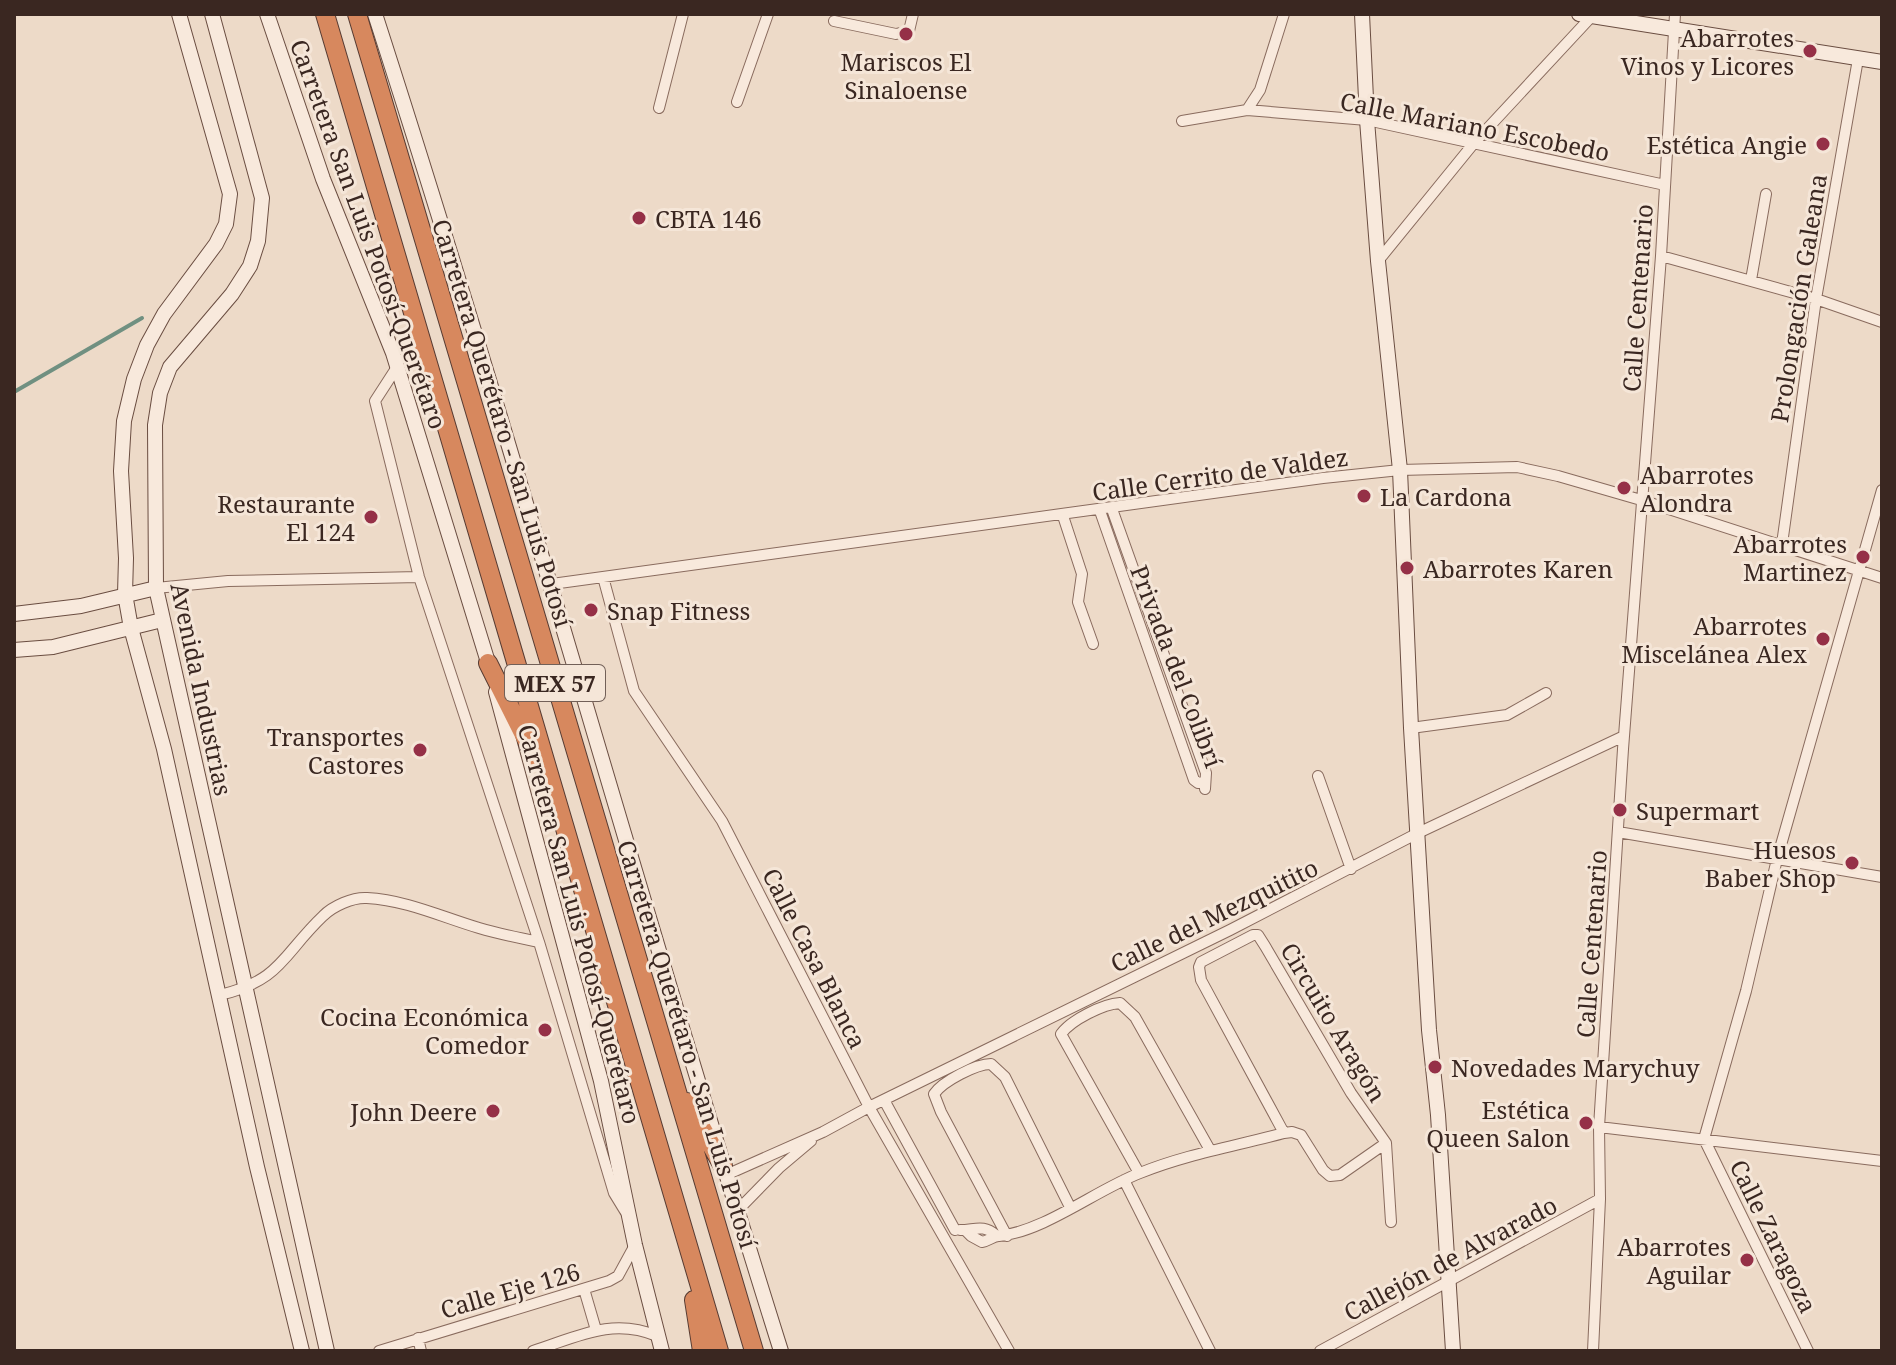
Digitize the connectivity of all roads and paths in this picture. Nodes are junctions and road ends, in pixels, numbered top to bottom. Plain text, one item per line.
1 (179, 14) edge
2 (212, 14) edge
3 (267, 14) edge
4 (325, 14) edge
5 (357, 14) edge
6 (375, 14) edge
7 (683, 14) edge
8 (768, 14) edge
9 (913, 14) edge
10 (1284, 14) edge
11 (1362, 14) edge
12 (1586, 15) edge
13 (834, 21) dead end
14 (1674, 22) edge
15 (1858, 59) junction
16 (1882, 62) edge
17 (737, 102) dead end
18 (659, 108) dead end
19 (1247, 110) junction
20 (1367, 120) junction
21 (1182, 121) dead end
22 (1474, 143) junction
23 (1665, 185) junction
24 (1766, 194) dead end
25 (1661, 256) junction
26 (1378, 261) junction
27 (1751, 280) junction
28 (1816, 299) junction
29 (1882, 322) edge
30 (397, 367) junction
31 (1400, 470) junction
32 (1882, 490) edge
33 (1641, 500) junction
34 (1106, 510) junction
35 (1063, 516) junction
36 (1124, 543) junction
37 (1782, 544) junction
38 (1111, 546) junction
39 (1860, 570) junction
40 (419, 577) junction
41 (603, 577) junction
42 (1882, 578) edge
43 (552, 584) junction
44 (156, 588) junction
45 (125, 594) junction
46 (14, 614) edge
47 (1150, 617) junction
48 (162, 620) junction
49 (1138, 621) junction
50 (131, 628) junction
51 (1093, 644) dead end
52 (14, 650) edge
53 (488, 663) junction
54 (1169, 673) junction
55 (1157, 678) junction
56 (1175, 688) junction
57 (1546, 693) dead end
58 (1163, 694) junction
59 (1411, 728) junction
60 (1624, 736) junction
61 (1193, 738) junction
62 (1180, 743) junction
63 (1318, 776) dead end
64 (557, 800) junction
65 (1618, 832) junction
66 (1418, 833) junction
67 (1777, 859) junction
68 (1351, 869) junction
69 (1882, 877) edge
70 (539, 942) junction
71 (247, 989) junction
72 (220, 995) junction
73 (671, 1074) junction
74 (884, 1100) junction
75 (869, 1107) junction
76 (1599, 1127) junction
77 (823, 1132) junction
78 (1284, 1133) junction
79 (1704, 1139) junction
80 (1386, 1143) junction
81 (1210, 1150) junction
82 (1882, 1161) edge
83 (725, 1170) junction
84 (1139, 1173) junction
85 (1124, 1180) junction
86 (1600, 1199) junction
87 (1070, 1207) junction
88 (737, 1211) junction
89 (630, 1219) junction
90 (1391, 1222) dead end
91 (960, 1230) junction
92 (683, 1234) junction
93 (944, 1236) junction
94 (1001, 1236) junction
95 (635, 1245) junction
96 (1450, 1281) junction
97 (584, 1289) junction
98 (596, 1330) junction
99 (657, 1336) junction
100 (418, 1338) junction
101 (1208, 1349) edge
102 (302, 1351) edge
103 (327, 1351) edge
104 (379, 1351) edge
105 (421, 1351) edge
106 (533, 1351) edge
107 (662, 1351) edge
108 (702, 1351) edge
109 (719, 1351) edge
110 (754, 1351) edge
111 (781, 1351) edge
112 (1009, 1351) edge
113 (1320, 1351) edge
114 (1453, 1351) edge
115 (1593, 1351) edge
116 (1808, 1351) edge

1 - 45 main road, Avenida Industrias
2 - 44 main road, Avenida Industrias
3 - 30 main road, Carretera San Luis Potosí-Querétaro
4 - 64 highway, MEX 57
5 - 73 highway, Carretera Querétaro - San Luis Potosí / MEX 57
6 - 43 main road
7 - 18 street
8 - 17 street
9 - 13 street
10 - 19 street
11 - 20 main road
12 - 14 main road
12 - 22 street
14 - 15 main road
14 - 23 street, Calle Centenario
15 - 16 main road
15 - 28 street, Prolongación Galeana
19 - 20 street, Calle Mariano Escobedo
19 - 21 street, Calle Mariano Escobedo
20 - 22 street, Calle Mariano Escobedo
20 - 26 main road
22 - 23 street, Calle Mariano Escobedo
22 - 26 street
23 - 25 street, Calle Centenario
24 - 27 street
25 - 27 street
25 - 33 street, Calle Centenario
26 - 31 main road
27 - 28 street
28 - 29 street
28 - 37 street, Prolongación Galeana
30 - 40 street
30 - 53 main road, Carretera San Luis Potosí-Querétaro
31 - 33 street, Calle Cerrito de Valdez
31 - 34 street, Calle Cerrito de Valdez
31 - 59 main road
32 - 39 street
33 - 37 street, Calle Cerrito de Valdez
33 - 60 street, Calle Centenario
34 - 35 street, Calle Cerrito de Valdez
34 - 36 street, Privada del Colibrí
34 - 38 street, Privada del Colibrí
35 - 41 street, Calle Cerrito de Valdez
35 - 51 street
36 - 38 street
36 - 47 street, Privada del Colibrí
37 - 39 street, Calle Cerrito de Valdez
38 - 49 street, Privada del Colibrí
39 - 42 street, Calle Cerrito de Valdez
39 - 67 street
40 - 44 street
40 - 70 street
41 - 43 street, Calle Cerrito de Valdez
41 - 75 street, Calle Casa Blanca
43 - 83 main road
44 - 45 main road
44 - 48 main road, Avenida Industrias
45 - 46 main road
45 - 50 main road, Avenida Industrias
47 - 49 street
47 - 54 street, Privada del Colibrí
48 - 50 main road
48 - 71 main road, Avenida Industrias
49 - 55 street, Privada del Colibrí
50 - 52 main road
50 - 72 main road, Avenida Industrias
53 - 64 highway
53 - 89 main road, Carretera San Luis Potosí-Querétaro
54 - 55 street
54 - 56 street, Privada del Colibrí
55 - 58 street, Privada del Colibrí
56 - 58 street
56 - 61 street, Privada del Colibrí
57 - 59 street
58 - 62 street, Privada del Colibrí
59 - 66 main road
60 - 65 street, Calle Centenario
60 - 66 street, Calle del Mezquitito
61 - 62 street
61 - 62 street, Privada del Colibrí
63 - 68 street
64 - 92 highway, MEX 57
65 - 67 street
65 - 76 street, Calle Centenario
66 - 68 street, Calle del Mezquitito
66 - 96 main road
67 - 69 street
67 - 79 street
68 - 74 street, Calle del Mezquitito
70 - 71 street
70 - 89 street
71 - 72 street
71 - 103 main road, Avenida Industrias
72 - 102 main road, Avenida Industrias
73 - 83 highway
73 - 110 highway, Carretera Querétaro - San Luis Potosí / MEX 57
74 - 75 street, Calle del Mezquitito
74 - 91 street
75 - 77 street, Calle del Mezquitito
75 - 93 street, Calle Casa Blanca
76 - 79 street
76 - 86 street, Calle Centenario
77 - 83 street, Calle del Mezquitito
77 - 88 street, Calle del Mezquitito
78 - 80 street
78 - 80 street, Circuito Aragón
78 - 81 street
79 - 82 street
79 - 116 street, Calle Zaragoza
80 - 90 street
81 - 84 street
81 - 84 street
83 - 88 main road
84 - 85 street
85 - 87 street
85 - 101 street
86 - 96 street, Callejón de Alvarado
86 - 115 street, Calle Centenario
87 - 94 street
87 - 94 street
88 - 111 main road
89 - 95 main road, Carretera San Luis Potosí-Querétaro
91 - 93 street
91 - 94 street
92 - 108 highway
92 - 109 highway, MEX 57
93 - 112 street, Calle Casa Blanca
95 - 97 street, Calle Eje 126
95 - 99 main road, Carretera San Luis Potosí-Querétaro
96 - 113 street, Callejón de Alvarado
96 - 114 main road
97 - 98 street
97 - 100 street, Calle Eje 126
98 - 99 street
98 - 106 street
99 - 107 main road, Carretera San Luis Potosí-Querétaro
100 - 104 street, Calle Eje 126
100 - 105 street

